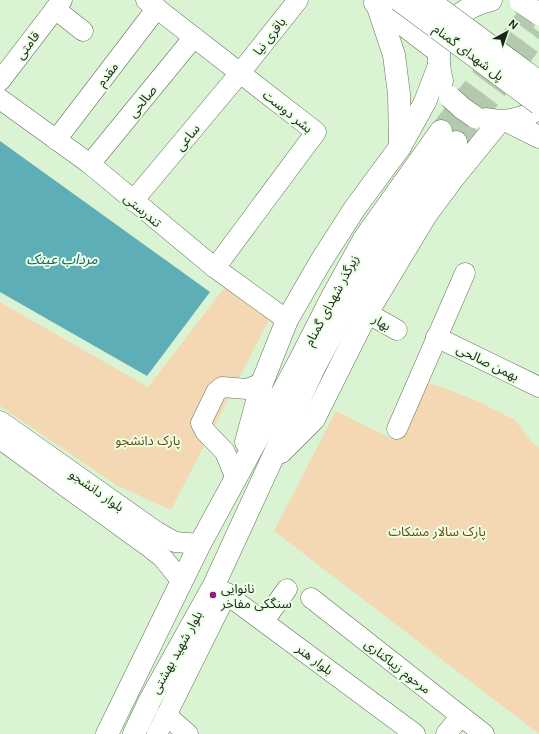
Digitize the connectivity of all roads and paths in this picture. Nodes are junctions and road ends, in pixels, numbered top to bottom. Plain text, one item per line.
1 (298, 0) edge
2 (399, 0) edge
3 (402, 0) edge
4 (428, 0) edge
5 (479, 1) edge
6 (515, 1) edge
7 (374, 2) edge
8 (152, 4) edge
9 (58, 5) edge
10 (539, 14) edge
11 (84, 31) dead end
12 (194, 37) junction
13 (439, 60) junction
14 (240, 73) junction
15 (0, 81) edge
16 (539, 82) edge
17 (0, 99) edge
18 (539, 106) edge
19 (503, 122) junction
20 (539, 137) edge
21 (56, 140) junction
22 (400, 147) junction
23 (90, 164) junction
24 (133, 201) junction
25 (215, 268) junction
26 (465, 273) dead end
27 (367, 313) junction
28 (287, 320) junction
29 (397, 330) dead end
30 (436, 337) junction
31 (262, 383) junction
32 (539, 388) edge
33 (0, 421) edge
34 (397, 429) dead end
35 (0, 439) edge
36 (270, 463) junction
37 (236, 479) junction
38 (153, 539) junction
39 (200, 544) junction
40 (182, 582) junction
41 (287, 589) dead end
42 (217, 595) junction
43 (311, 598) dead end
44 (168, 611) junction
45 (264, 621) junction
46 (166, 715) junction
47 (461, 716) junction
48 (388, 724) edge
49 (107, 734) edge
50 (121, 734) edge
51 (134, 734) edge
52 (157, 734) edge
53 (188, 734) edge
54 (415, 734) edge
55 (446, 734) edge
56 (484, 734) edge

1 - 14 street, باقری نیا
2 - 18 highway, پل شهدای گمنام, bridge
3 - 7 highway
4 - 16 highway, پل شهدای گمنام, bridge
5 - 13 highway
6 - 10 highway, bridge
7 - 13 highway
7 - 22 highway
8 - 12 street, بشر دوست
8 - 21 street, مقدم
9 - 11 street, قامتی
9 - 15 street, قامتی
12 - 14 street, بشر دوست
12 - 23 street, صالحی
13 - 19 highway, bridge
13 - 22 highway
14 - 24 street, ساعی
14 - 25 street, بشر دوست
17 - 21 street, تندرستی
18 - 19 highway
19 - 20 highway
19 - 27 highway
21 - 23 street, تندرستی
22 - 28 highway
23 - 24 street, تندرستی
24 - 25 street, تندرستی
25 - 28 street, تندرستی
26 - 30 street
27 - 29 street, بهار
27 - 36 highway
28 - 31 highway
30 - 32 street, بهمن صالحی
30 - 34 street
31 - 37 highway
31 - 37 street
33 - 38 street, بلوار دانشجو
35 - 38 street, بلوار دانشجو
36 - 37 highway, زیرگذر شهدای گمنام
36 - 42 highway, بلوار شهید بهشتی
37 - 39 highway, بلوار شهید بهشتی
38 - 39 street, بلوار دانشجو
38 - 40 street, بلوار دانشجو
39 - 40 highway, بلوار شهید بهشتی
40 - 44 highway, بلوار شهید بهشتی
41 - 45 street
42 - 45 street, بلوار هنر
42 - 46 street
42 - 48 street, بلوار هنر
42 - 51 highway, بلوار شهید بهشتی
43 - 47 street, مرحوم زیباکناری
44 - 49 highway, بلوار شهید بهشتی
44 - 50 highway
45 - 48 street, بلوار هنر
46 - 52 street
46 - 53 street
47 - 55 street
47 - 56 street, مرحوم زیباکناری
48 - 54 street, بلوار هنر

